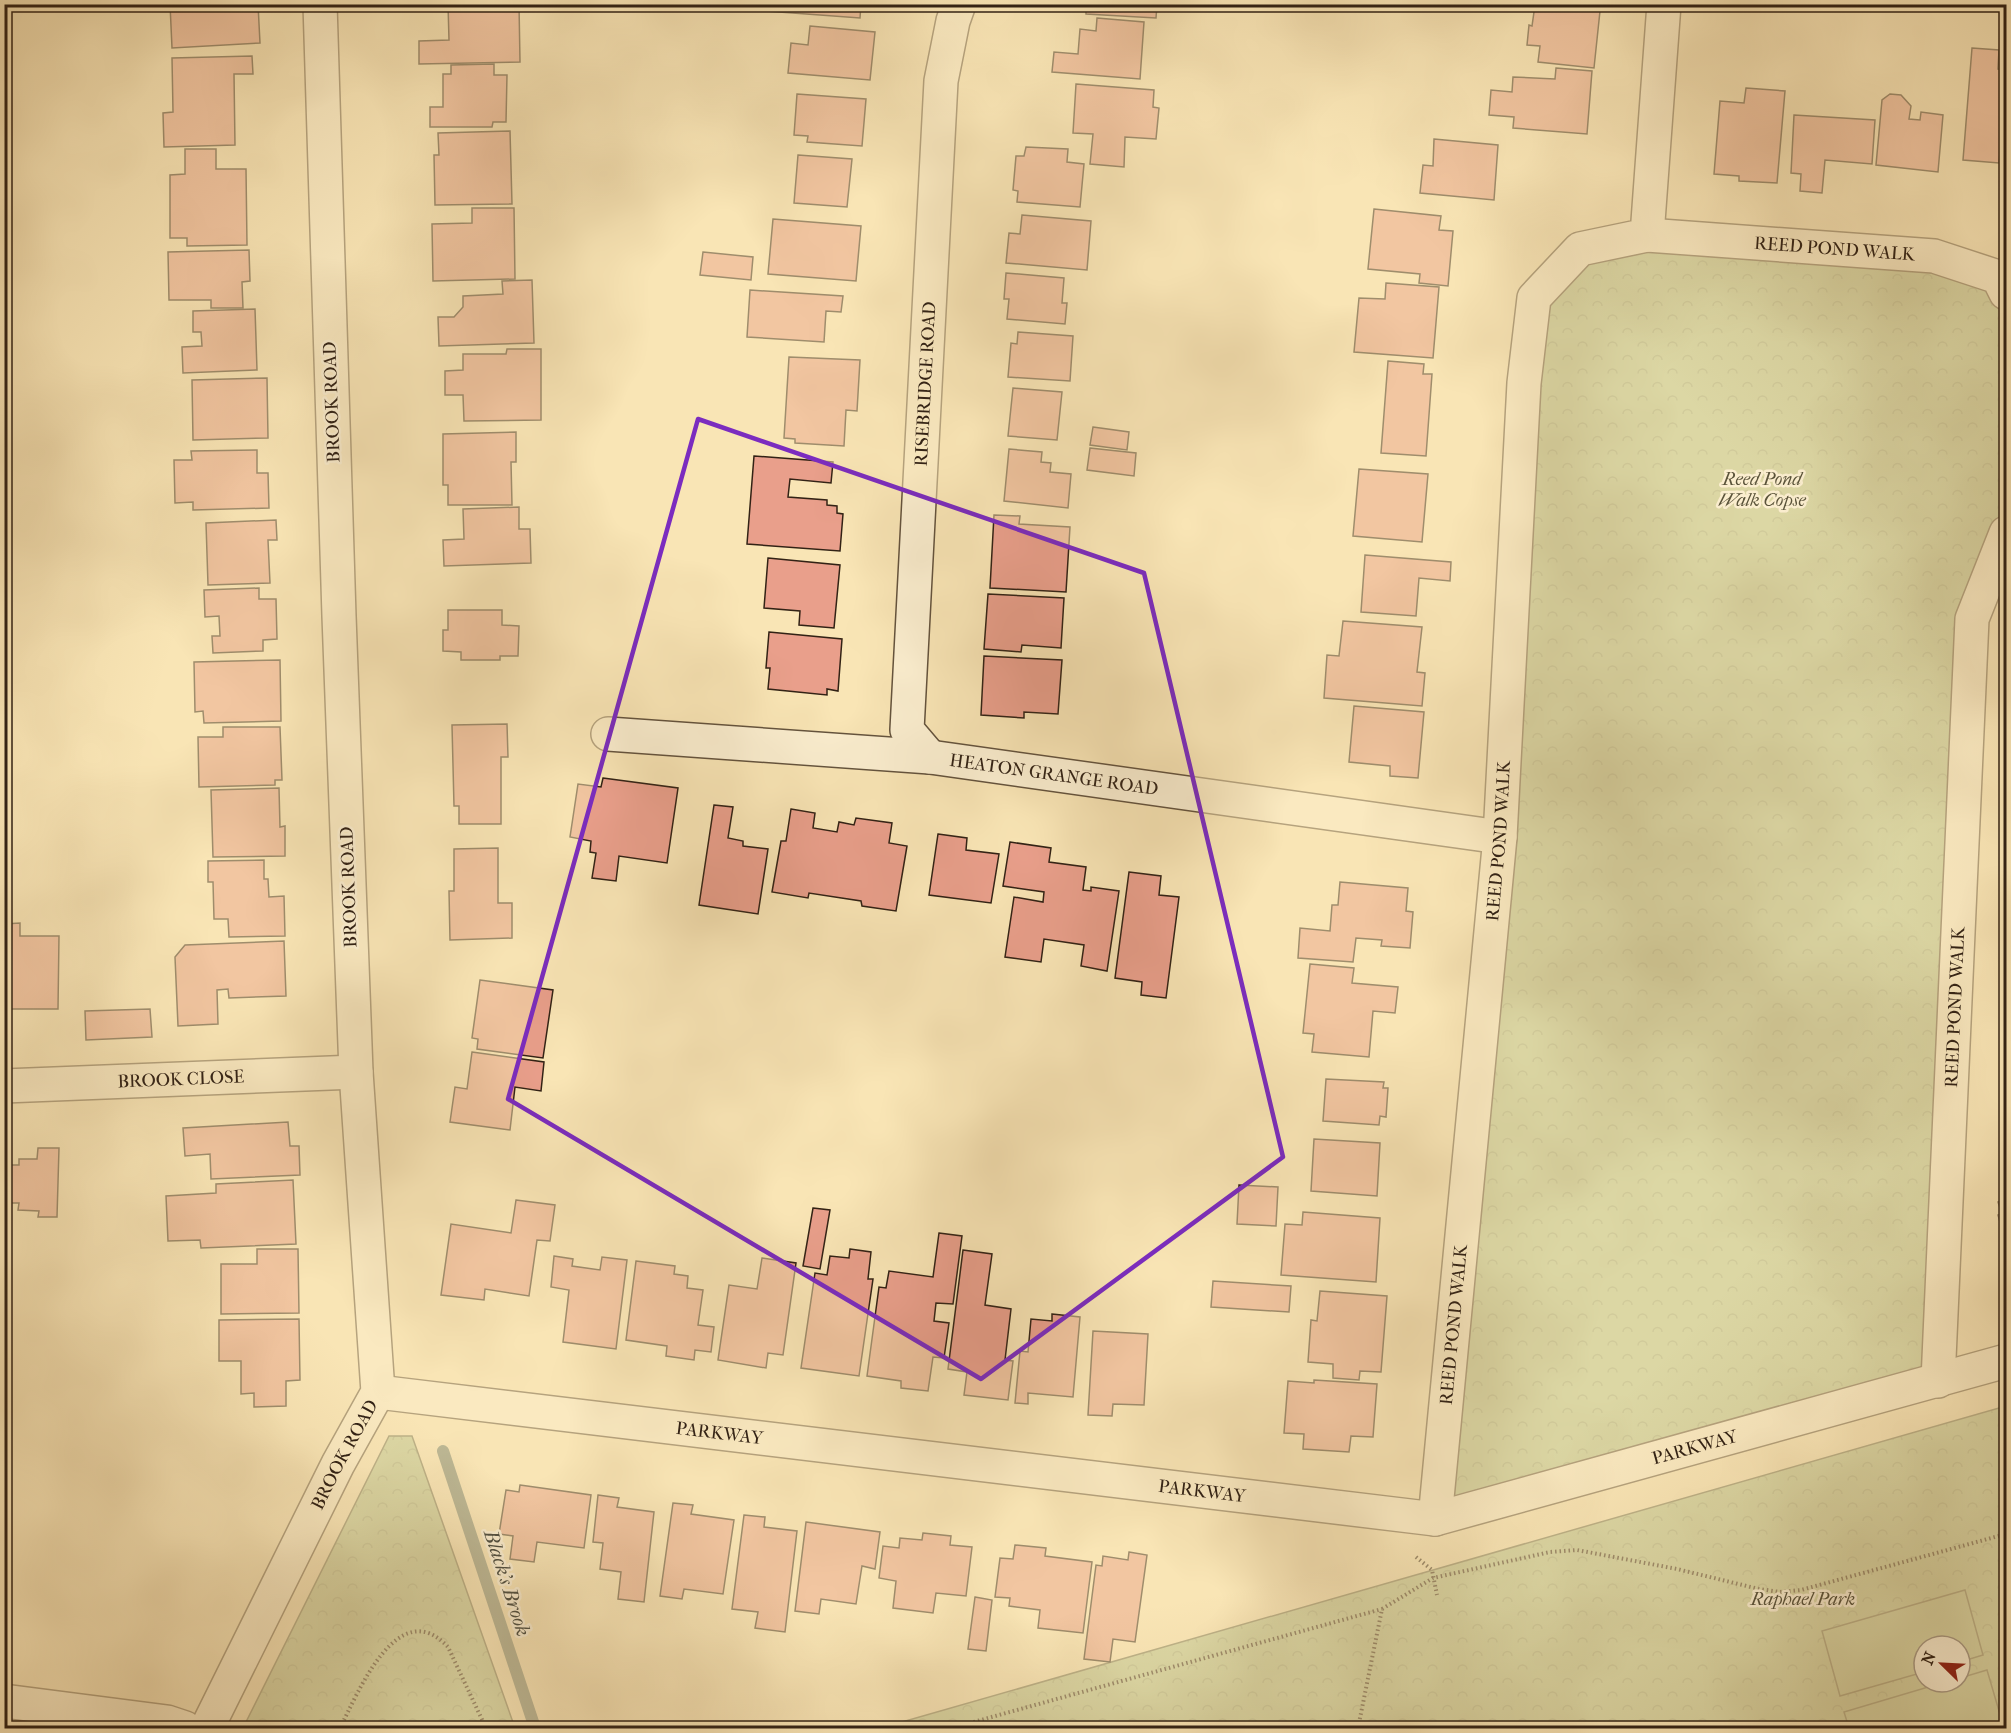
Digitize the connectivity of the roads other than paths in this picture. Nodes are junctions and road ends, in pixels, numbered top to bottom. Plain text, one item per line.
1 (320, 4) edge
2 (959, 4) edge
3 (1664, 4) edge
4 (1647, 235) junction
5 (2004, 279) edge
6 (2007, 533) edge
7 (608, 734) dead end
8 (930, 757) junction
9 (1500, 837) junction
10 (356, 1072) junction
11 (4, 1086) edge
12 (2007, 1361) edge
13 (1938, 1381) junction
14 (378, 1392) junction
15 (1435, 1519) junction
16 (4, 1701) edge
17 (185, 1728) edge
18 (207, 1728) edge

1 - 10 street, BROOK ROAD
2 - 8 street, RISEBRIDGE ROAD
3 - 4 street
4 - 5 street, REED POND WALK
4 - 9 street, REED POND WALK
6 - 13 street, REED POND WALK
7 - 8 street, HEATON GRANGE ROAD
8 - 9 street, HEATON GRANGE ROAD
9 - 15 street, REED POND WALK
10 - 11 street, BROOK CLOSE
10 - 14 street, BROOK ROAD
12 - 13 street, PARKWAY
13 - 15 street, PARKWAY
14 - 15 street, PARKWAY
14 - 18 street, BROOK ROAD
16 - 17 street

